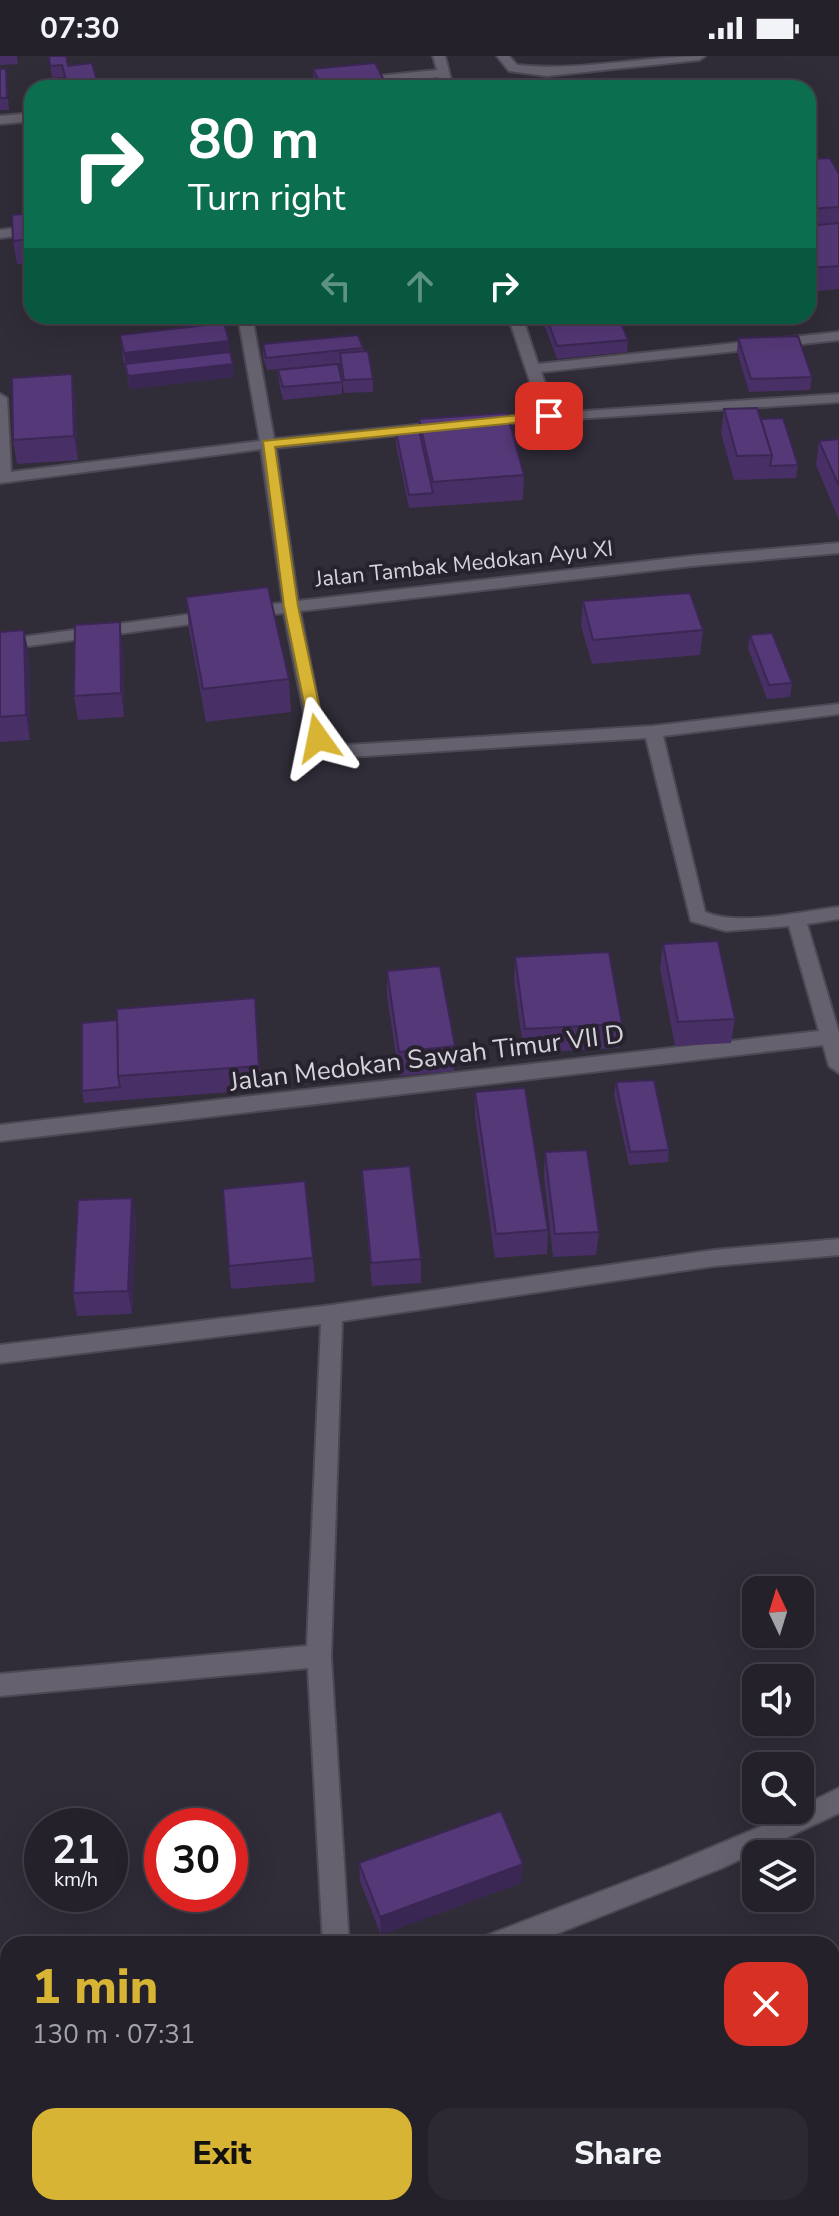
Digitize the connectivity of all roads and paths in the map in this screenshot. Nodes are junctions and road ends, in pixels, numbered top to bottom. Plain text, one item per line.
1 (439, 56) edge
2 (503, 56) edge
3 (699, 56) edge
4 (443, 73) junction
5 (376, 80) edge
6 (445, 80) edge
7 (24, 118) edge
8 (0, 120) edge
9 (24, 231) edge
10 (0, 234) edge
11 (246, 324) edge
12 (518, 324) edge
13 (839, 336) edge
14 (532, 369) junction
15 (0, 398) edge
16 (839, 398) edge
17 (549, 416) junction
18 (268, 444) junction
19 (2, 478) edge
20 (839, 548) edge
21 (291, 606) junction
22 (0, 645) edge
23 (839, 709) edge
24 (653, 732) junction
25 (839, 913) edge
26 (796, 917) junction
27 (828, 1037) junction
28 (839, 1066) edge
29 (0, 1133) edge
30 (839, 1247) edge
31 (332, 1314) junction
32 (0, 1354) edge
33 (319, 1656) junction
34 (0, 1685) edge
35 (839, 1800) edge
36 (336, 1936) edge
37 (518, 1936) edge

1 - 4 street
2 - 3 street
4 - 5 street
4 - 6 street
7 - 8 street
9 - 10 street
11 - 18 street
12 - 14 street
13 - 14 street
14 - 17 street
15 - 19 street
16 - 17 street
17 - 18 street
18 - 19 street
18 - 21 street
20 - 21 street, Jalan Tambak Medokan Ayu XI
21 - 22 street, Jalan Tambak Medokan Ayu XI
21 - 24 street
23 - 24 street
24 - 26 street
25 - 26 street
26 - 27 street
27 - 28 street
27 - 29 street, Jalan Medokan Sawah Timur VII D
30 - 31 street
31 - 32 street
31 - 33 street
33 - 34 street
33 - 36 street
35 - 37 street

